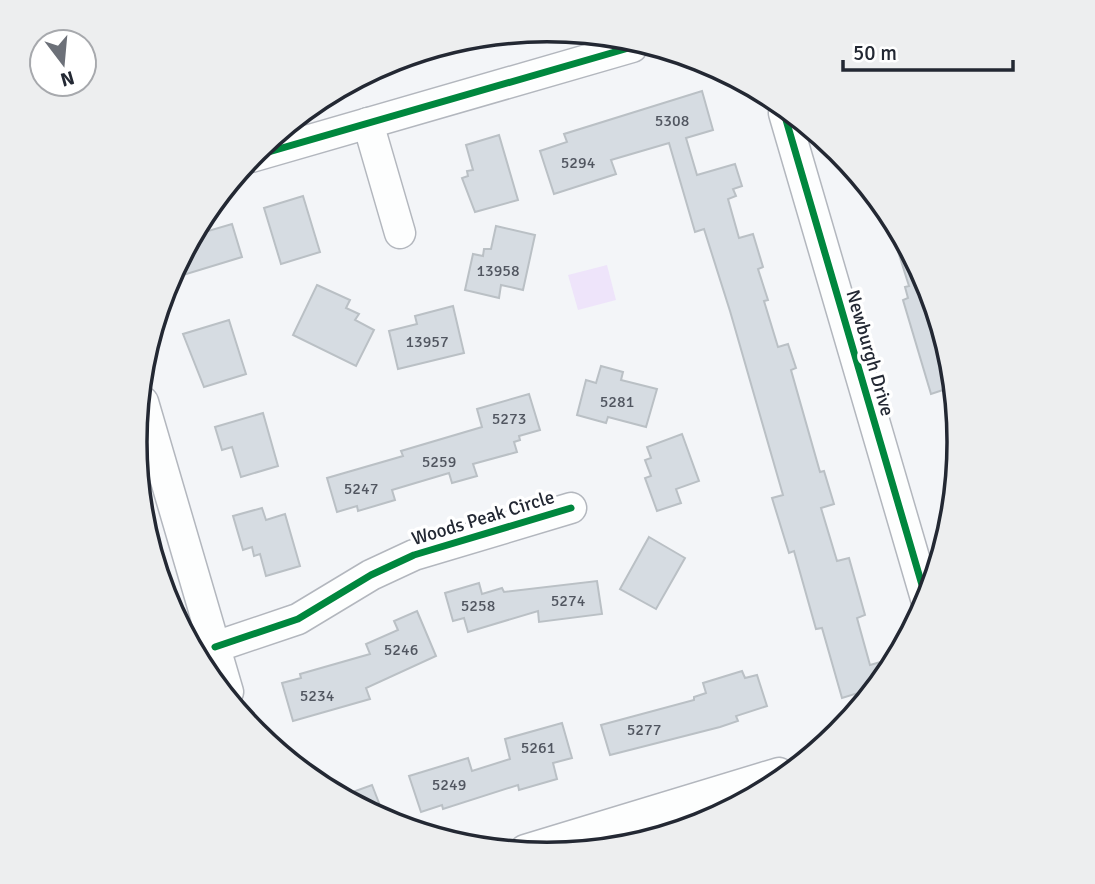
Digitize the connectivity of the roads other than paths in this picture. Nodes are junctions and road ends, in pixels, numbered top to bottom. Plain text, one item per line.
1 (613, 47) edge
2 (587, 48) edge
3 (785, 121) edge
4 (368, 123) junction
5 (273, 151) edge
6 (400, 233) dead end
7 (148, 419) edge
8 (571, 508) dead end
9 (921, 583) edge
10 (215, 647) junction
11 (225, 678) edge
12 (762, 780) edge
13 (661, 820) edge
14 (564, 841) edge

1 - 2 street
2 - 4 street
3 - 9 street, Newburgh Drive
4 - 5 street
4 - 6 street
7 - 10 street
8 - 10 street, Woods Peak Circle
10 - 11 street
12 - 13 street
13 - 14 street

